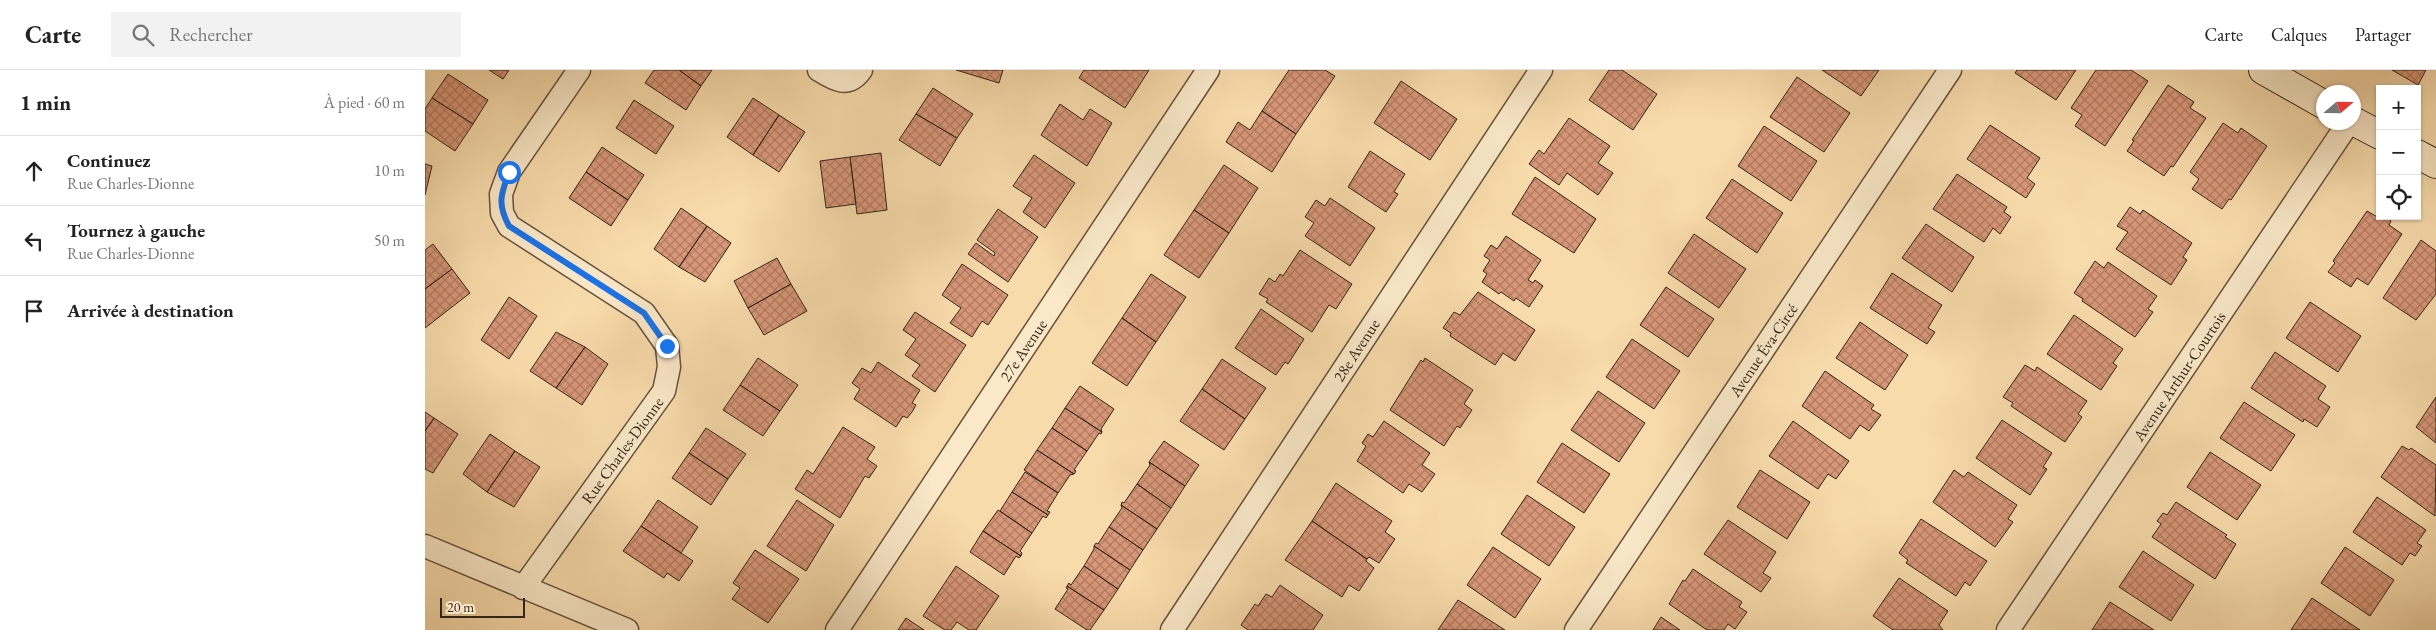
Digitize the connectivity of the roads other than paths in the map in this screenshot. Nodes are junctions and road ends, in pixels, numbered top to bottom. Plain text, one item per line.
1 (579, 70) edge
2 (819, 70) edge
3 (861, 70) edge
4 (1208, 70) edge
5 (1541, 70) edge
6 (1950, 70) edge
7 (2263, 70) edge
8 (2316, 100) edge
9 (2361, 125) edge
10 (2344, 130) edge
11 (2376, 133) edge
12 (2421, 156) edge
13 (2436, 164) edge
14 (425, 546) edge
15 (523, 588) junction
16 (627, 630) edge
17 (837, 630) edge
18 (1172, 630) edge
19 (1576, 630) edge
20 (2009, 630) edge

1 - 15 street, Rue Charles-Dionne
2 - 3 street
4 - 17 street, 27e Avenue
5 - 18 street, 28e Avenue
6 - 19 street, Avenue Éva-Circé
7 - 8 street
9 - 11 street
10 - 20 street, Avenue Arthur-Courtois
12 - 13 street
14 - 15 street
15 - 16 street

